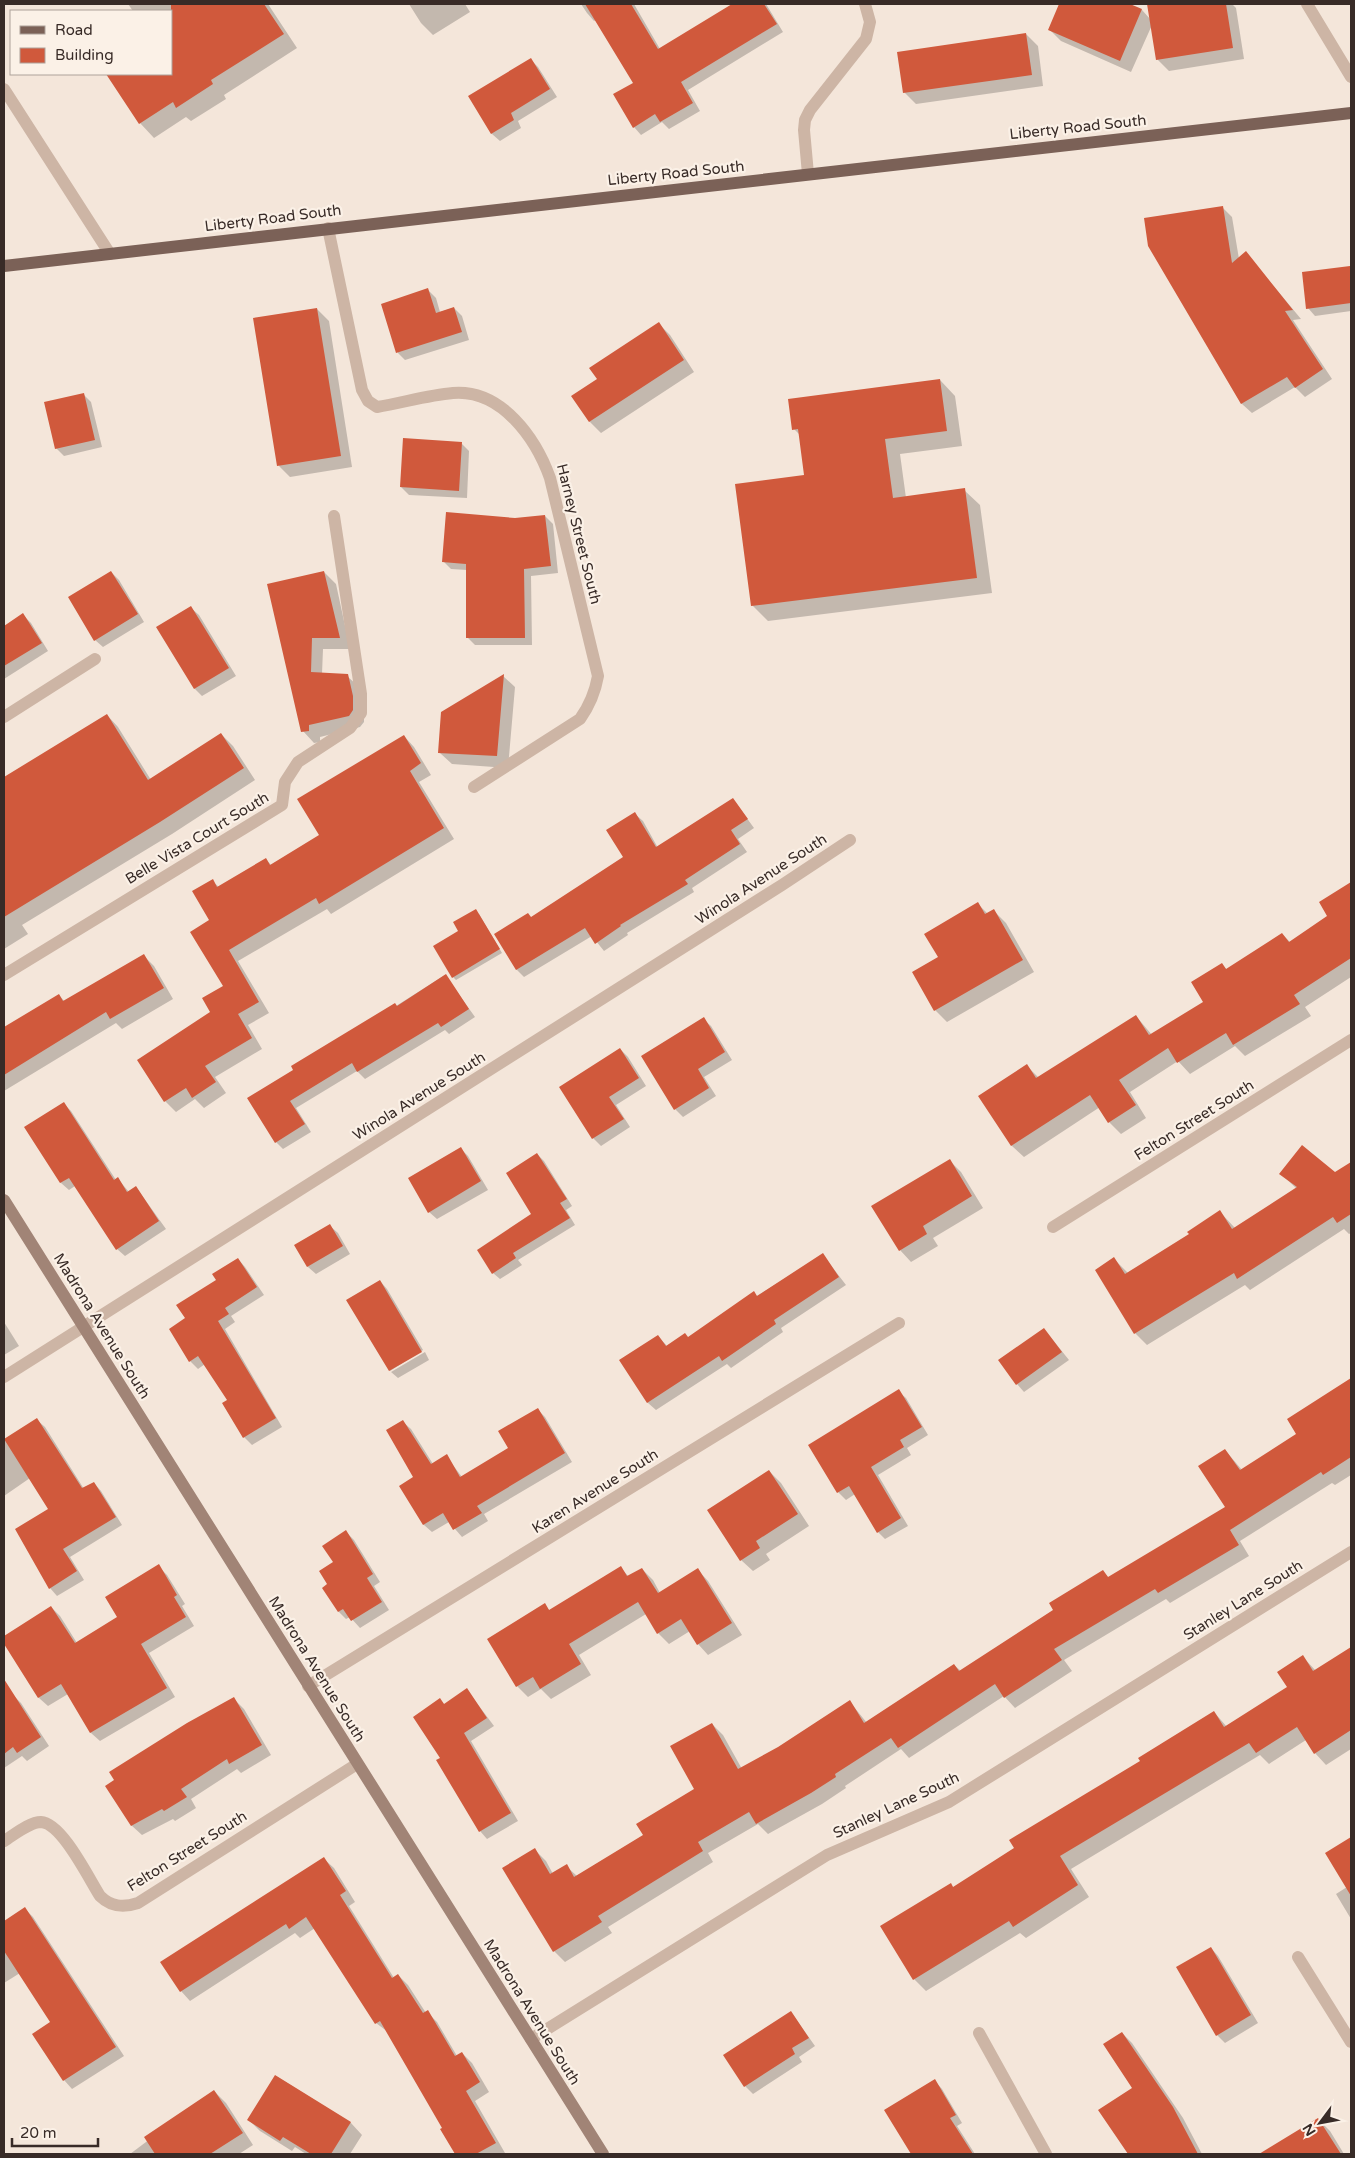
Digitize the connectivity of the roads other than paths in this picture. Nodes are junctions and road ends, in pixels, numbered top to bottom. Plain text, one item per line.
1 (865, 4) edge
2 (1307, 4) edge
3 (1351, 77) edge
4 (4, 89) edge
5 (1351, 113) edge
6 (808, 174) junction
7 (328, 228) junction
8 (110, 254) junction
9 (4, 266) edge
10 (334, 516) dead end
11 (95, 659) dead end
12 (4, 717) edge
13 (474, 787) dead end
14 (850, 840) dead end
15 (4, 975) edge
16 (1351, 1040) edge
17 (4, 1200) edge
18 (1053, 1227) dead end
19 (898, 1323) dead end
20 (84, 1327) junction
21 (4, 1377) edge
22 (1351, 1552) edge
23 (308, 1686) junction
24 (357, 1764) junction
25 (4, 1842) edge
26 (1298, 1957) dead end
27 (979, 2033) dead end
28 (531, 2039) junction
29 (1351, 2042) edge
30 (603, 2154) edge
31 (1046, 2154) edge

1 - 6 street
2 - 3 street
4 - 8 street
5 - 6 main road, Liberty Road South
6 - 7 main road, Liberty Road South
7 - 8 main road, Liberty Road South
7 - 13 street, Harney Street South
8 - 9 main road, Liberty Road South
10 - 15 street, Belle Vista Court South
11 - 12 street
14 - 20 street, Winola Avenue South
16 - 18 street, Felton Street South
17 - 20 main road, Madrona Avenue South
19 - 23 street, Karen Avenue South
20 - 21 street, Winola Avenue South
20 - 23 main road, Madrona Avenue South
22 - 28 street, Stanley Lane South
23 - 24 main road, Madrona Avenue South
24 - 25 street, Felton Street South
24 - 28 main road, Madrona Avenue South
26 - 29 street
27 - 31 street
28 - 30 main road, Madrona Avenue South

